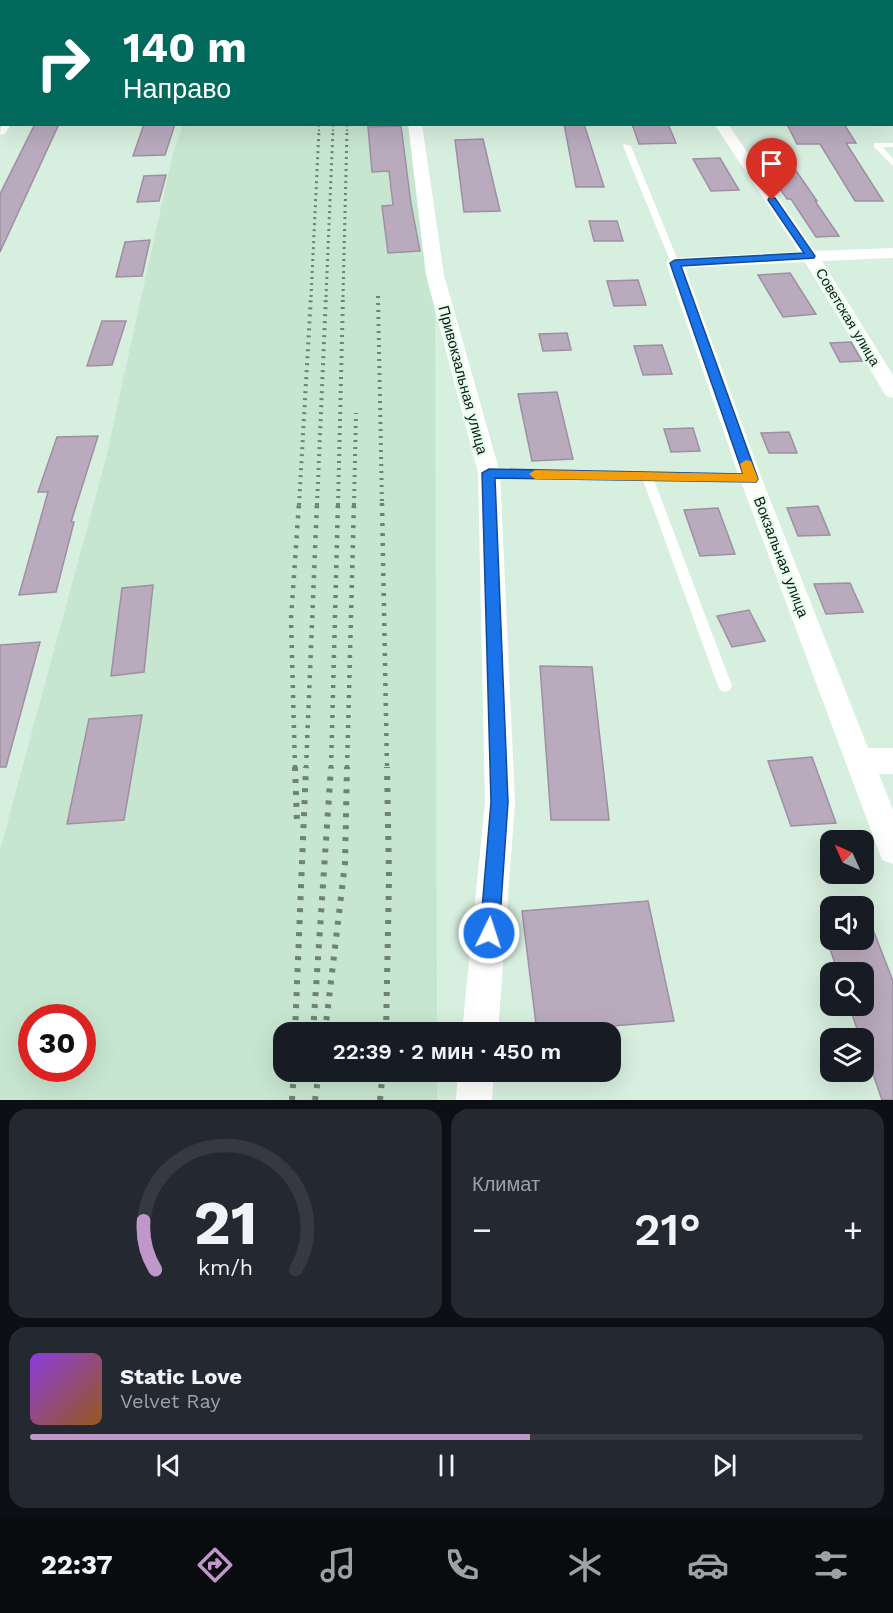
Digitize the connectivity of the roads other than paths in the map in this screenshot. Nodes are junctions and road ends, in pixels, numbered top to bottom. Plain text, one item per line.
1 (415, 126) edge
2 (722, 126) edge
3 (893, 145) edge
4 (627, 146) dead end
5 (893, 164) edge
6 (893, 253) edge
7 (810, 256) junction
8 (675, 263) junction
9 (893, 392) edge
10 (489, 473) junction
11 (647, 476) junction
12 (751, 479) junction
13 (725, 686) dead end
14 (859, 761) junction
15 (893, 761) edge
16 (893, 849) edge
17 (481, 1022) edge
18 (475, 1082) edge
19 (474, 1100) edge

1 - 10 street, Привокзальная улица
2 - 7 street, Советская улица
3 - 5 lane
4 - 8 lane
6 - 7 street
7 - 8 street
7 - 9 street, Советская улица
8 - 12 street, Вокзальная улица
10 - 11 lane
10 - 17 street, Привокзальная улица
11 - 12 lane
11 - 13 lane
12 - 14 street, Вокзальная улица
14 - 15 street
14 - 16 street, Вокзальная улица
18 - 19 street

